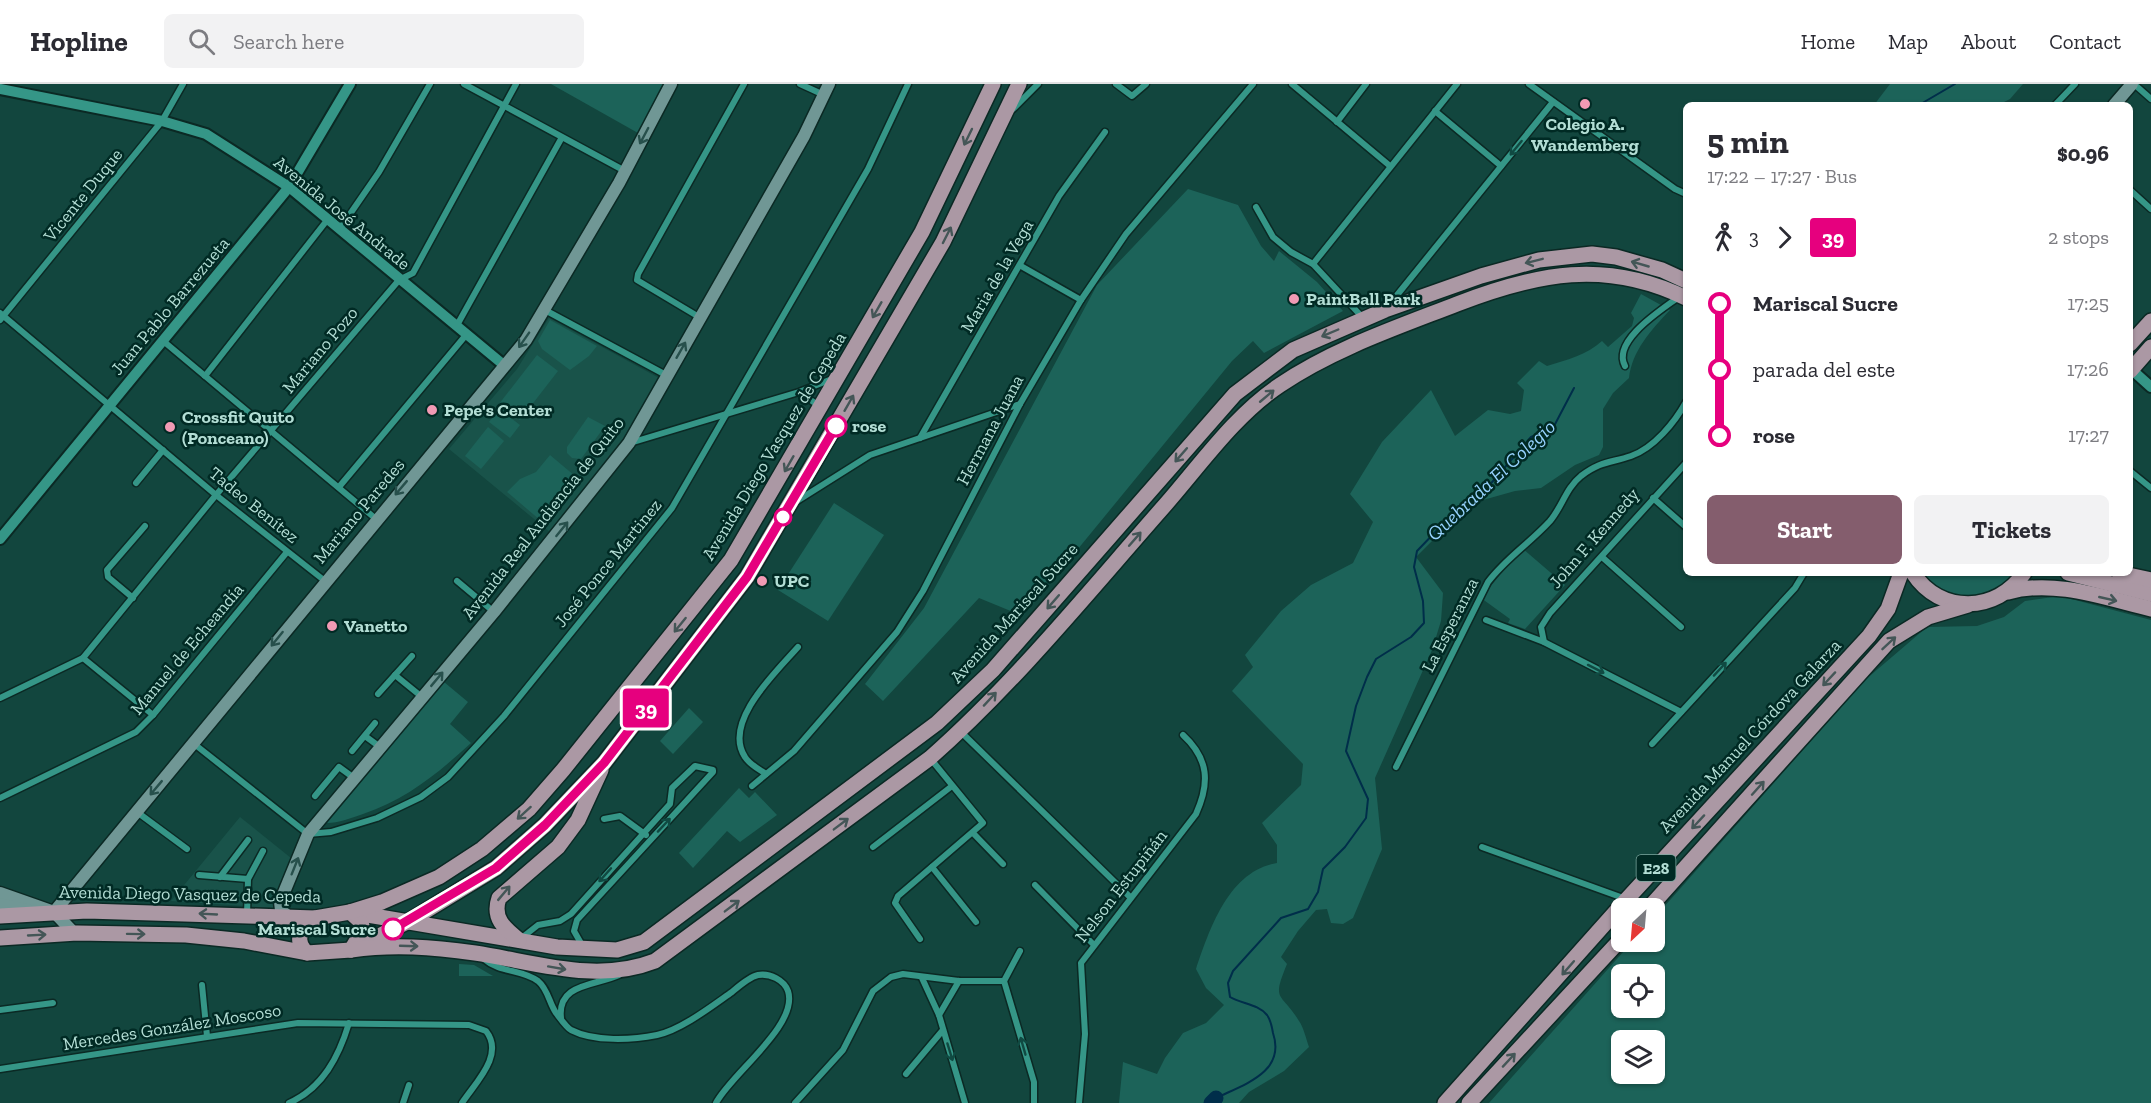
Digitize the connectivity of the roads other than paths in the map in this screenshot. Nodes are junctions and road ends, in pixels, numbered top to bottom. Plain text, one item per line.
1 (183, 84) edge
2 (350, 84) edge
3 (430, 84) edge
4 (464, 84) edge
5 (516, 84) edge
6 (671, 84) edge
7 (744, 84) edge
8 (800, 84) edge
9 (908, 84) edge
10 (993, 84) edge
11 (1019, 84) edge
12 (1038, 84) edge
13 (1116, 84) edge
14 (1146, 84) edge
15 (1253, 84) edge
16 (1292, 84) edge
17 (1366, 84) edge
18 (1457, 84) edge
19 (1529, 84) edge
20 (2075, 84) edge
21 (2133, 84) edge
22 (0, 89) edge
23 (827, 90) edge
24 (2151, 99) edge
25 (1553, 102) junction
26 (2058, 102) edge
27 (2117, 102) edge
28 (503, 107) junction
29 (1435, 111) junction
30 (1004, 118) junction
31 (162, 121) junction
32 (1337, 122) junction
33 (1105, 132) dead end
34 (561, 139) junction
35 (1390, 166) junction
36 (1502, 166) junction
37 (626, 171) junction
38 (290, 188) junction
39 (1683, 192) edge
40 (2133, 193) edge
41 (1256, 207) dead end
42 (2151, 209) edge
43 (328, 218) junction
44 (339, 230) junction
45 (1313, 264) junction
46 (1021, 266) junction
47 (399, 280) junction
48 (1683, 280) edge
49 (1081, 300) junction
50 (1683, 301) edge
51 (543, 309) junction
52 (1385, 310) junction
53 (1, 316) edge
54 (699, 317) junction
55 (1364, 318) junction
56 (2151, 321) edge
57 (456, 327) junction
58 (466, 335) junction
59 (162, 340) junction
60 (2133, 341) edge
61 (2151, 347) edge
62 (2133, 364) edge
63 (504, 366) junction
64 (1625, 366) dead end
65 (2133, 370) edge
66 (666, 375) junction
67 (205, 376) junction
68 (839, 376) junction
69 (2151, 387) edge
70 (799, 392) junction
71 (1020, 404) junction
72 (109, 405) junction
73 (1683, 406) edge
74 (728, 413) junction
75 (818, 413) junction
76 (271, 431) junction
77 (920, 438) junction
78 (629, 443) junction
79 (163, 450) junction
80 (1683, 466) edge
81 (2133, 473) edge
82 (136, 483) dead end
83 (339, 488) junction
84 (2151, 488) edge
85 (216, 495) junction
86 (1653, 498) junction
87 (791, 504) junction
88 (376, 519) junction
89 (1683, 524) edge
90 (145, 526) dead end
91 (0, 539) edge
92 (1097, 551) junction
93 (287, 552) junction
94 (1602, 557) junction
95 (1801, 576) edge
96 (1900, 576) edge
97 (1916, 576) edge
98 (2021, 576) edge
99 (2081, 576) edge
100 (2095, 576) edge
101 (2133, 576) edge
102 (2151, 580) edge
103 (324, 581) junction
104 (457, 581) dead end
105 (2008, 592) junction
106 (2151, 592) edge
107 (133, 598) junction
108 (1968, 605) junction
109 (2151, 609) edge
110 (494, 612) junction
111 (1065, 618) junction
112 (1486, 620) dead end
113 (1681, 627) dead end
114 (1544, 642) junction
115 (798, 647) dead end
116 (412, 656) dead end
117 (83, 658) junction
118 (394, 675) junction
119 (378, 694) dead end
120 (422, 696) junction
121 (0, 698) edge
122 (964, 698) junction
123 (1681, 712) junction
124 (153, 715) junction
125 (375, 723) dead end
126 (960, 731) junction
127 (1183, 735) dead end
128 (365, 736) junction
129 (193, 742) junction
130 (1653, 744) dead end
131 (380, 747) junction
132 (352, 751) dead end
133 (930, 758) junction
134 (604, 763) junction
135 (1396, 767) dead end
136 (766, 774) junction
137 (908, 775) junction
138 (354, 778) junction
139 (752, 786) dead end
140 (952, 786) junction
141 (315, 796) dead end
142 (0, 798) edge
143 (670, 804) junction
144 (136, 811) junction
145 (677, 811) junction
146 (604, 819) dead end
147 (643, 833) junction
148 (973, 833) junction
149 (308, 834) junction
150 (651, 839) junction
151 (248, 840) dead end
152 (873, 847) dead end
153 (1482, 847) dead end
154 (187, 849) dead end
155 (263, 851) dead end
156 (619, 860) junction
157 (1003, 864) dead end
158 (625, 867) junction
159 (932, 867) junction
160 (199, 875) dead end
161 (220, 877) junction
162 (248, 879) junction
163 (1035, 885) dead end
164 (0, 893) edge
165 (588, 894) junction
166 (1130, 897) junction
167 (1624, 898) edge
168 (1628, 898) edge
169 (1658, 898) edge
170 (594, 900) junction
171 (0, 904) edge
172 (54, 912) junction
173 (350, 912) junction
174 (0, 916) edge
175 (246, 916) junction
176 (1611, 917) edge
177 (290, 918) junction
178 (315, 918) junction
179 (409, 921) junction
180 (976, 921) dead end
181 (74, 933) junction
182 (0, 938) edge
183 (920, 939) dead end
184 (519, 940) junction
185 (1093, 944) junction
186 (585, 949) junction
187 (351, 950) junction
188 (1611, 950) edge
189 (1020, 951) dead end
190 (308, 953) junction
191 (478, 954) junction
192 (628, 970) junction
193 (922, 978) junction
194 (958, 981) junction
195 (1004, 981) junction
196 (202, 985) dead end
197 (53, 1003) dead end
198 (0, 1010) edge
199 (939, 1015) junction
200 (561, 1019) junction
201 (349, 1023) junction
202 (943, 1030) junction
203 (207, 1036) junction
204 (0, 1069) edge
205 (906, 1074) dead end
206 (1468, 1077) junction
207 (409, 1085) dead end
208 (1482, 1089) junction
209 (290, 1103) edge
210 (403, 1103) edge
211 (462, 1103) edge
212 (716, 1103) edge
213 (795, 1103) edge
214 (965, 1103) edge
215 (1034, 1103) edge
216 (1079, 1103) edge
217 (1445, 1103) edge
218 (1469, 1103) edge

1 - 31 street, Vicente Duque
2 - 38 street, Juan Pablo Barrezueta
3 - 44 street
4 - 28 street
5 - 28 street, Mariano Pozo
6 -> 37 main road, Mariano Paredes
7 - 54 street
8 - 23 street
9 - 74 street, José Ponce Martinez
10 -> 68 main road, Avenida Diego Vasquez de Cepeda
11 - 30 main road
12 - 30 street
13 - 14 street
15 - 49 street, Hermana Juana
16 - 32 street
17 - 32 street
18 - 29 street
19 - 25 street
20 - 26 street
21 - 24 street
21 - 27 main road
22 - 31 street, Avenida José Andrade
23 - 54 main road, Avenida Real Audiencia de Quito
25 -> 36 street
25 - 39 street
28 - 34 street
28 - 47 street, Mariano Pozo
29 - 35 street
29 - 36 street
87 -> 30 main road
31 - 38 street, Avenida José Andrade
31 - 53 street, Vicente Duque
32 - 35 street
33 - 46 street, Maria de la Vega
34 - 37 street
34 - 57 street
35 - 45 street
36 - 52 street
37 - 51 main road, Mariano Paredes
38 - 43 street, Avenida José Andrade
38 - 59 street, Juan Pablo Barrezueta
40 - 42 street
41 - 45 street
43 - 44 street, Avenida José Andrade
43 - 67 street
44 - 47 street, Avenida José Andrade
45 - 55 street
46 - 49 street
46 - 77 street, Maria de la Vega
47 - 57 street, Avenida José Andrade
47 - 76 street, Mariano Pozo
48 -> 52 main road, Avenida Mariscal Sucre
49 - 71 street, Hermana Juana
50 - 64 street
111 -> 50 main road
51 -> 63 main road, Mariano Paredes
51 - 66 street
52 - 55 main road, Avenida Mariscal Sucre
53 - 72 street, Tadeo Benítez
66 -> 54 main road, Avenida Real Audiencia de Quito
55 -> 92 main road, Avenida Mariscal Sucre
56 - 60 main road
57 - 58 street, Avenida José Andrade
58 - 63 street, Avenida José Andrade
58 - 83 street
59 - 67 street
59 - 72 street, Juan Pablo Barrezueta
61 - 62 main road
63 -> 88 main road, Mariano Paredes
65 - 69 street
66 - 78 main road, Avenida Real Audiencia de Quito
67 - 76 street
68 - 70 street
68 - 75 main road, Avenida Diego Vasquez de Cepeda
70 - 74 street
70 - 75 street
71 - 77 street
71 - 136 street, Hermana Juana
72 - 79 street, Tadeo Benítez
72 - 91 street, Juan Pablo Barrezueta
73 - 135 street, La Esperanza
74 - 78 street
74 - 149 street, José Ponce Martinez
75 -> 173 main road, Avenida Diego Vasquez de Cepeda
76 - 83 street
76 - 85 street, Mariano Pozo
77 - 87 street
110 -> 78 main road, Avenida Real Audiencia de Quito
79 - 82 street
79 - 85 street, Tadeo Benítez
80 - 86 street, John F. Kennedy
81 - 84 street
83 - 88 street
85 - 93 street, Tadeo Benítez
85 - 107 street, Mariano Pozo
86 - 89 street
86 - 94 street, John F. Kennedy
87 - 134 main road
88 - 103 main road, Mariano Paredes
90 - 107 street
92 - 111 main road
92 -> 122 main road, Avenida Mariscal Sucre
93 - 103 street, Tadeo Benítez
93 - 124 street, Manuel de Echeandía
94 - 113 street
94 - 114 street, John F. Kennedy
123 -> 95 street
96 -> 168 main road, Avenida Manuel Córdova Galarza / E28
97 - 108 main road, E28
98 - 105 main road, E28
99 - 106 main road
100 - 106 main road
101 - 102 main road
103 -> 129 main road, Mariano Paredes
104 - 110 street
105 - 108 main road, E28
105 -> 109 main road
107 - 117 street, Mariano Pozo
169 -> 108 main road, E28
120 -> 110 main road, Avenida Real Audiencia de Quito
126 -> 111 main road
112 - 114 street
114 -> 123 street
115 - 136 street
116 - 118 street
117 - 121 street, Mariano Pozo
117 - 124 street
118 - 119 street
118 - 120 street
120 - 131 main road, Avenida Real Audiencia de Quito
122 - 137 main road
122 - 186 main road, Avenida Mariscal Sucre
123 - 130 street
124 - 142 street, Manuel de Echeandía
125 - 128 street
126 - 133 main road
126 - 166 street
127 - 166 street, Nelson Estupiñán
128 - 131 street
128 - 132 street
129 -> 144 main road, Mariano Paredes
129 - 149 street
131 - 138 main road, Avenida Real Audiencia de Quito
133 - 137 main road
133 - 140 street
134 - 179 main road
184 -> 134 main road
136 - 139 street, Hermana Juana
192 -> 137 main road
138 - 141 street
138 - 149 main road, Avenida Real Audiencia de Quito
140 - 148 street
140 - 152 street
143 - 145 street
143 - 145 street
143 - 147 street
144 - 154 street
144 - 172 main road, Mariano Paredes
150 -> 145 street
146 - 147 street
147 - 150 street
147 - 156 street
148 - 157 street
148 - 159 street
177 -> 149 main road, Avenida Real Audiencia de Quito
150 - 158 street
151 - 161 street
153 - 167 street
155 - 162 street
156 - 158 street
156 -> 165 street
158 - 170 street
159 - 180 street
159 - 183 street
160 - 161 street
161 - 162 street
162 - 175 street
163 - 185 street
164 - 172 main road
165 - 170 street
165 - 184 street
166 - 185 street, Nelson Estupiñán
170 - 186 street
171 - 172 main road
172 - 174 main road, Avenida Diego Vasquez de Cepeda
175 -> 172 main road, Avenida Diego Vasquez de Cepeda
172 - 181 main road
173 - 178 main road, Avenida Diego Vasquez de Cepeda
173 - 179 main road, Avenida Mariscal Sucre
173 - 187 main road
175 - 177 main road, Avenida Diego Vasquez de Cepeda
176 -> 206 main road, Avenida Manuel Córdova Galarza / E28
177 - 178 main road, Avenida Diego Vasquez de Cepeda
178 - 190 main road
179 - 184 main road, Avenida Mariscal Sucre
179 - 187 main road
182 -> 181 main road
181 -> 190 main road
184 - 186 main road, Avenida Mariscal Sucre
185 - 216 street, Nelson Estupiñán
187 - 190 main road
187 -> 191 main road
208 -> 188 main road
189 - 195 street
191 -> 192 main road
191 - 200 street
192 - 200 street
193 - 194 street
193 - 199 street
193 - 213 street
194 - 195 street
194 - 199 street
215 -> 195 street
196 - 203 street
197 - 198 street
199 - 202 street
200 - 212 street
201 - 203 street, Mercedes González Moscoso
201 - 209 street
201 - 211 street, Mercedes González Moscoso
202 - 205 street
202 -> 214 street
203 - 204 street, Mercedes González Moscoso
206 - 208 main road
206 - 217 main road, Avenida Manuel Córdova Galarza / E28
207 - 210 street
208 - 218 main road

